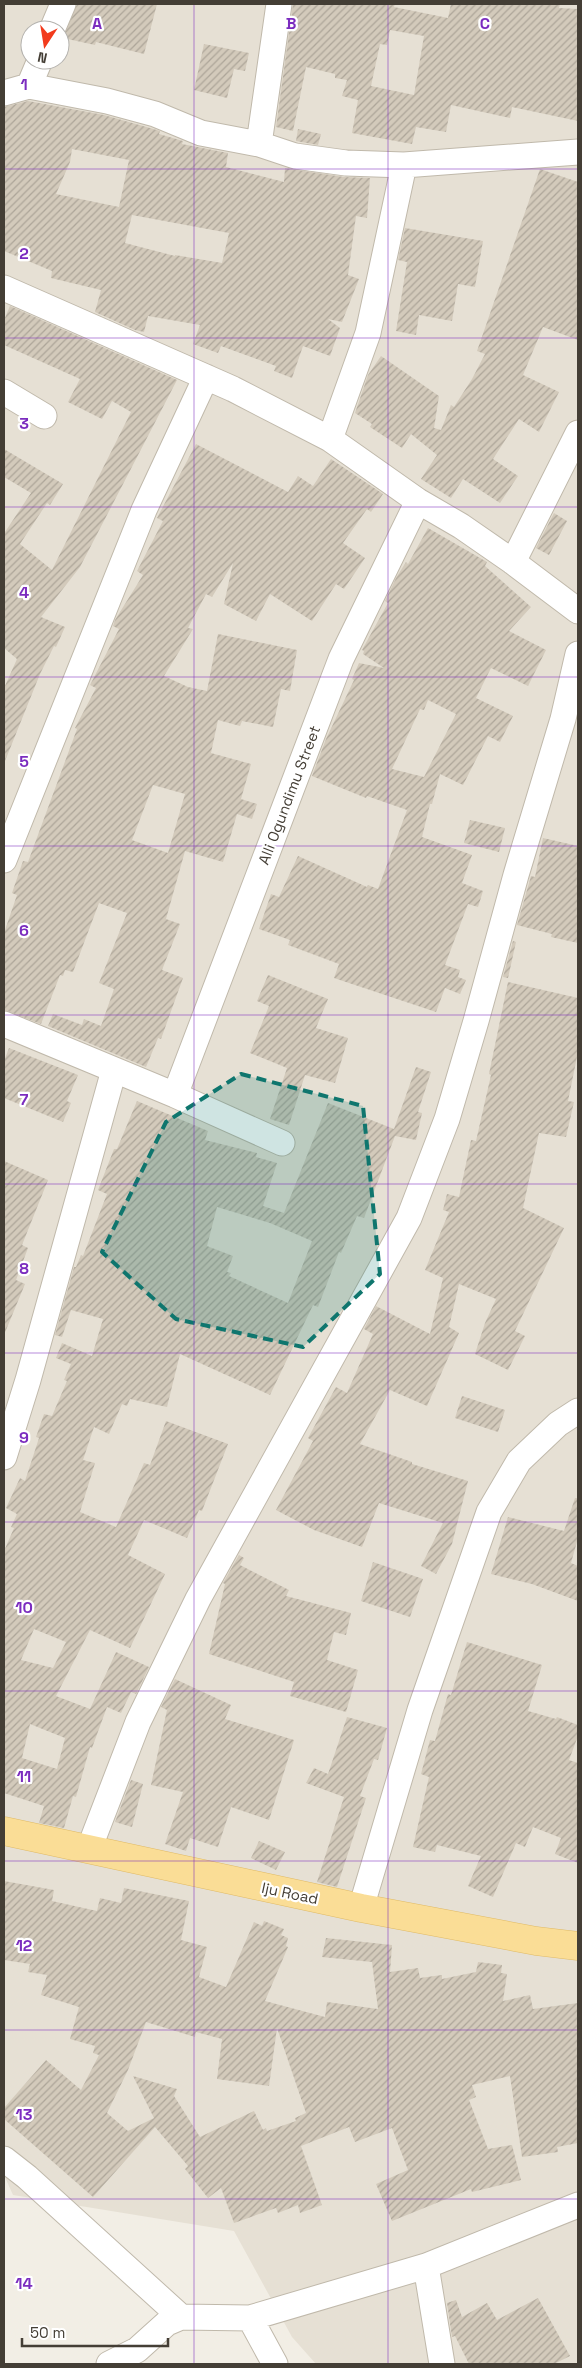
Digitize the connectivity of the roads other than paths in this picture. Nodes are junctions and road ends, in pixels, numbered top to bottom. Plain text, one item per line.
1 (64, 4) edge
2 (279, 4) edge
3 (57, 20) edge
4 (36, 70) edge
5 (29, 86) junction
6 (4, 93) edge
7 (259, 144) junction
8 (578, 152) edge
9 (404, 165) junction
10 (4, 288) edge
11 (206, 377) junction
12 (4, 392) edge
13 (44, 416) dead end
14 (578, 433) edge
15 (330, 439) junction
16 (418, 501) junction
17 (513, 562) junction
18 (578, 611) edge
19 (578, 654) edge
20 (4, 860) edge
21 (4, 1024) edge
22 (114, 1070) junction
23 (175, 1095) junction
24 (282, 1142) dead end
25 (578, 1411) edge
26 (4, 1457) edge
27 (4, 1831) edge
28 (88, 1849) junction
29 (361, 1908) junction
30 (578, 1946) edge
31 (4, 2159) edge
32 (578, 2205) edge
33 (426, 2266) junction
34 (181, 2317) junction
35 (250, 2318) junction
36 (109, 2364) edge
37 (276, 2364) edge
38 (442, 2364) edge

1 - 3 street
2 - 7 street
4 - 5 street
5 - 6 street
5 - 7 street
7 - 9 street
8 - 9 street
9 - 15 street
10 - 11 street
11 - 15 street
11 - 20 street
12 - 13 street
14 - 17 street
15 - 16 street
16 - 17 street
16 - 23 street, Alli Ogundimu Street
17 - 18 street
19 - 28 street
21 - 22 street
22 - 23 street
22 - 26 street
23 - 24 street
25 - 29 street
27 - 28 main road, Iju Road
28 - 29 main road, Iju Road
29 - 30 main road, Iju Road
31 - 34 street
32 - 33 street
33 - 35 street
33 - 38 street
34 - 35 street
34 - 36 street
35 - 37 street

